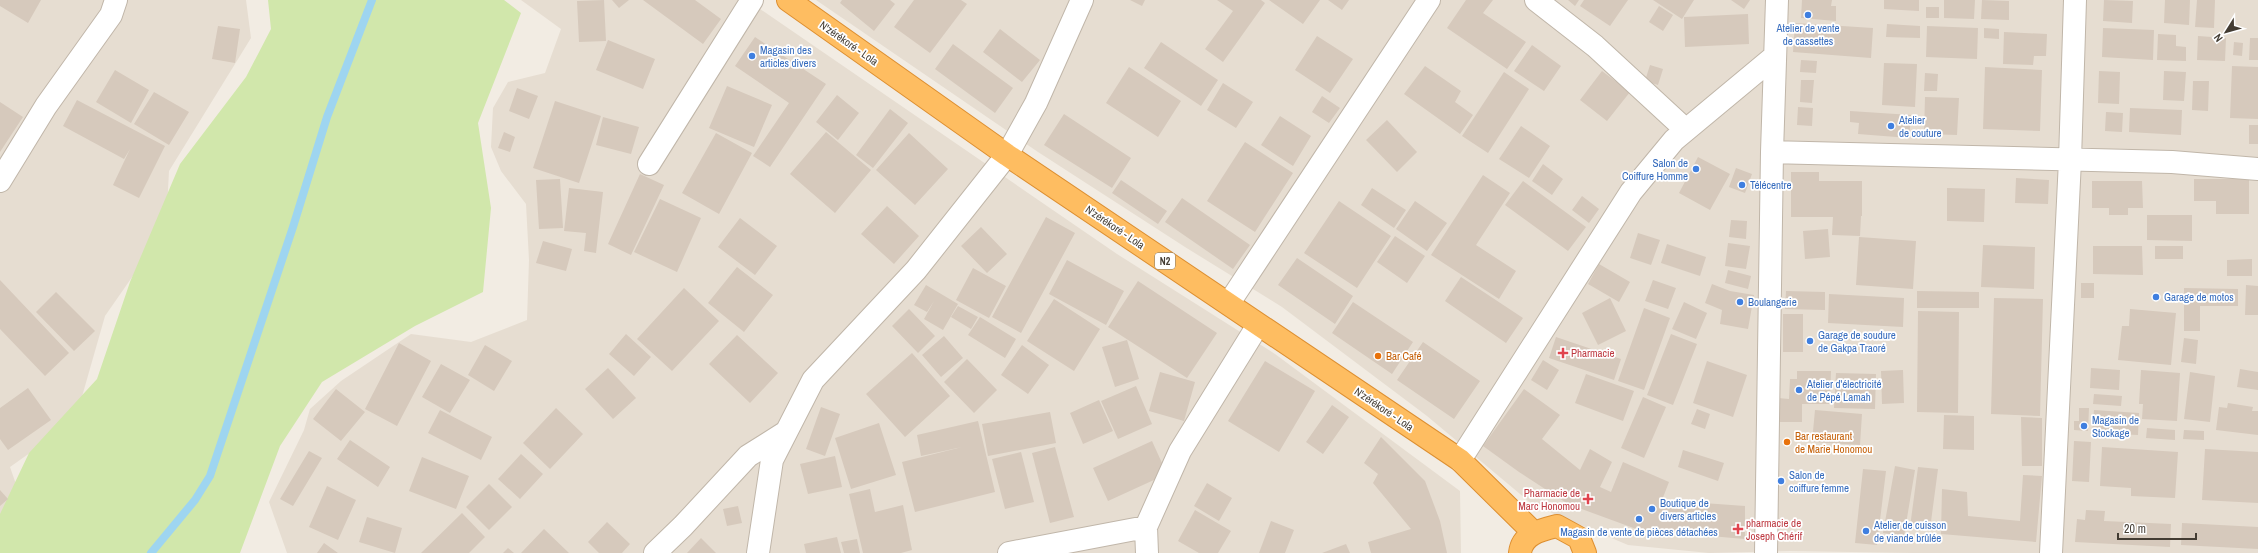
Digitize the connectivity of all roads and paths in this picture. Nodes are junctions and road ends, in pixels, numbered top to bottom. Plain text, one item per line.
1 (116, 0) edge
2 (752, 0) edge
3 (788, 0) edge
4 (1082, 0) edge
5 (1430, 0) edge
6 (1536, 0) edge
7 (1777, 0) edge
8 (2075, 0) edge
9 (1775, 56) junction
10 (1686, 130) junction
11 (1772, 152) junction
12 (1007, 155) junction
13 (2070, 160) junction
14 (649, 164) dead end
15 (2258, 169) edge
16 (0, 181) edge
17 (1229, 303) junction
18 (1258, 325) junction
19 (787, 432) junction
20 (1460, 460) junction
21 (1146, 526) junction
22 (1533, 532) junction
23 (655, 553) edge
24 (758, 553) edge
25 (1009, 553) edge
26 (1147, 553) edge
27 (1520, 553) edge
28 (1585, 553) edge
29 (1766, 553) edge
30 (2050, 553) edge

1 - 16 street
2 - 14 street
3 - 12 highway, N'zérékoré - Lola / N2
4 - 12 street
5 - 17 street
6 - 10 street
7 - 9 street
8 - 13 street
9 - 10 street
9 - 11 street
10 - 20 street
11 - 13 street
11 - 29 street
12 - 17 highway, N'zérékoré - Lola / N2
12 - 19 street
13 - 15 street
13 - 30 street
17 - 18 highway, N'zérékoré - Lola / N2
18 - 20 highway, N'zérékoré - Lola / N2
18 - 21 street
19 - 23 street
19 - 24 street
20 - 22 highway, N'zérékoré - Lola / N2
21 - 25 street
21 - 26 street
22 - 27 highway
22 - 28 highway

